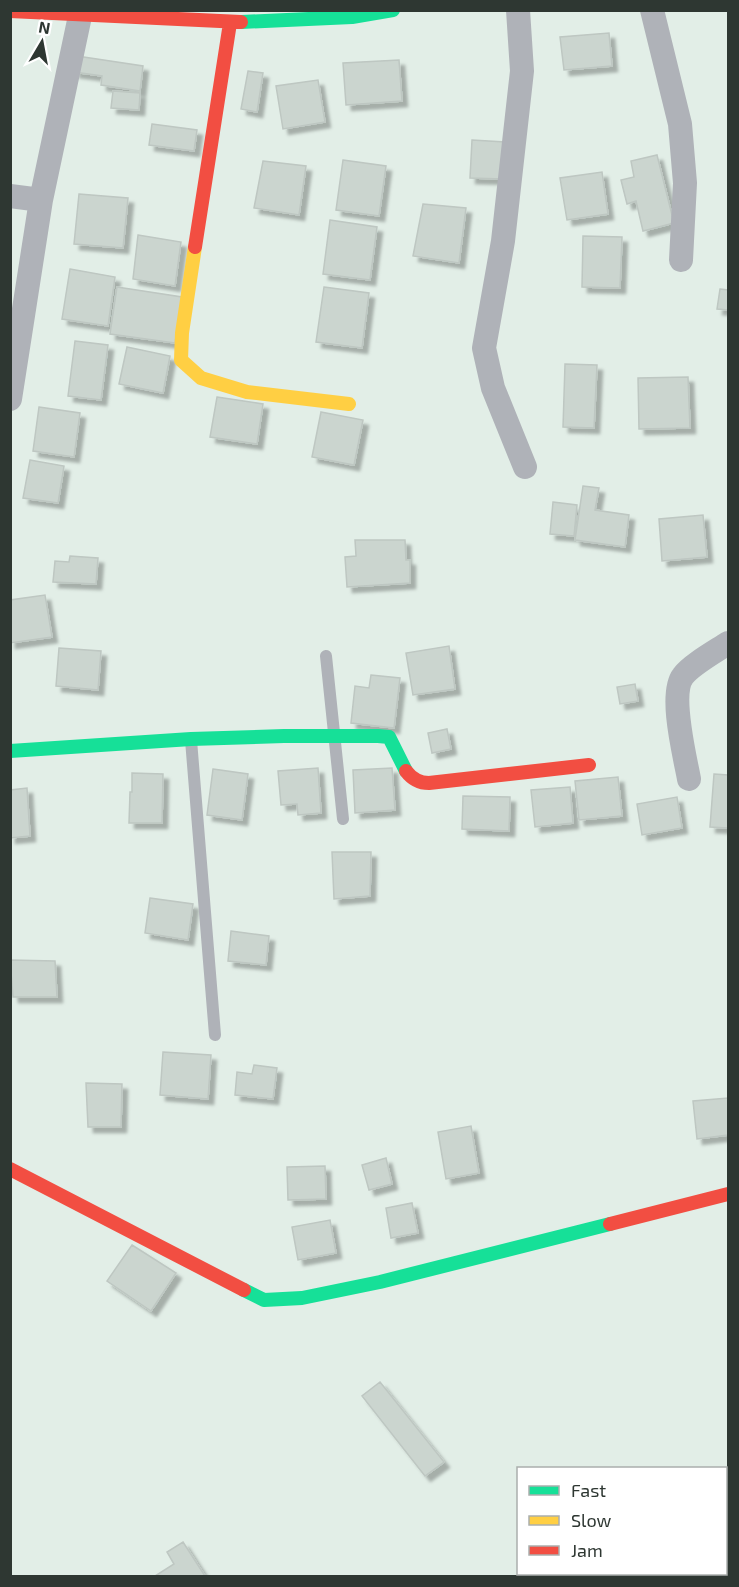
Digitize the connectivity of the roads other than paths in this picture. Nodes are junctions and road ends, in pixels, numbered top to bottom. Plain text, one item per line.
1 (393, 10) edge
2 (518, 10) edge
3 (652, 10) edge
4 (10, 11) edge
5 (80, 16) junction
6 (230, 23) junction
7 (10, 196) edge
8 (41, 200) junction
9 (681, 260) dead end
10 (10, 399) edge
11 (349, 404) dead end
12 (525, 467) dead end
13 (729, 643) edge
14 (326, 656) dead end
15 (334, 736) junction
16 (191, 739) junction
17 (10, 751) edge
18 (589, 765) dead end
19 (689, 778) dead end
20 (343, 819) dead end
21 (215, 1035) dead end
22 (10, 1169) edge
23 (729, 1194) edge

1 - 6 street
2 - 12 street
3 - 9 street
4 - 5 street
5 - 6 street
5 - 8 street
6 - 11 street
7 - 8 street
8 - 10 street
13 - 19 street
14 - 15 lane
15 - 16 street
15 - 18 street
15 - 20 lane
16 - 17 street
16 - 21 lane
22 - 23 street

